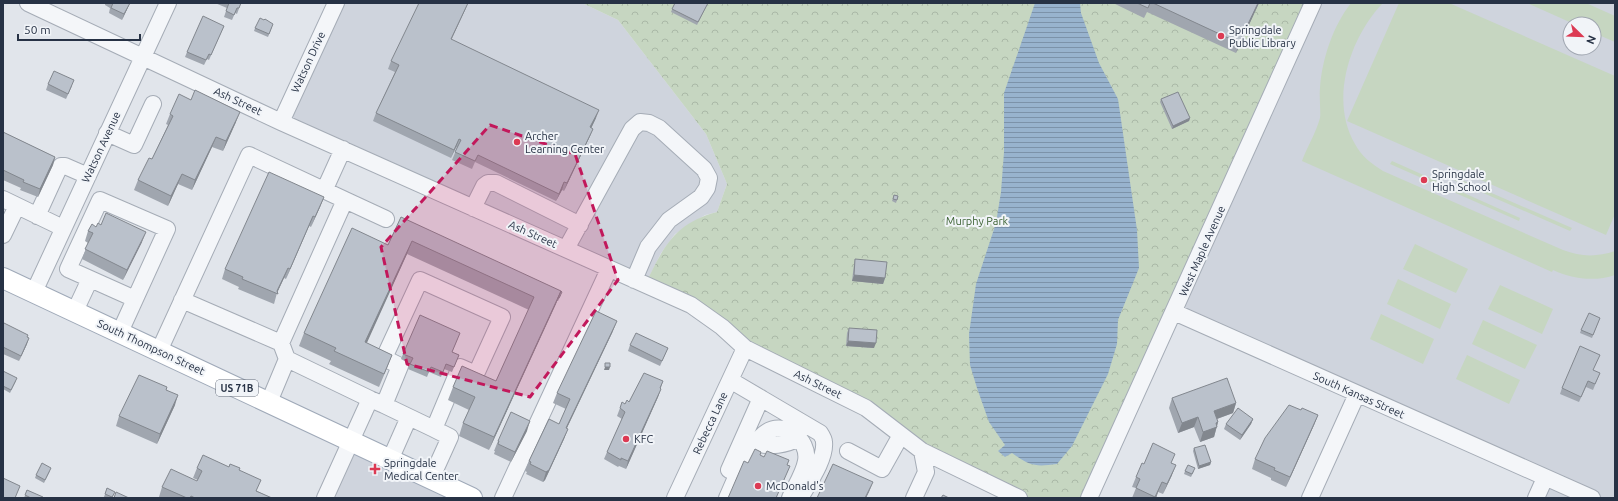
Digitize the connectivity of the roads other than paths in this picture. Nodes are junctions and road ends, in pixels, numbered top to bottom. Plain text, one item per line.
1 (28, 3) edge
2 (168, 3) edge
3 (336, 3) edge
4 (1313, 3) edge
5 (143, 57) junction
6 (153, 104) dead end
7 (281, 122) junction
8 (107, 133) junction
9 (343, 149) junction
10 (88, 176) junction
11 (324, 191) junction
12 (345, 200) junction
13 (10, 203) edge
14 (473, 208) junction
15 (37, 216) junction
16 (386, 220) dead end
17 (580, 225) junction
18 (63, 228) junction
19 (3, 235) edge
20 (566, 249) junction
21 (609, 269) junction
22 (3, 278) edge
23 (90, 279) junction
24 (634, 280) junction
25 (34, 292) junction
26 (135, 299) junction
27 (182, 300) junction
28 (75, 311) junction
29 (1174, 312) junction
30 (120, 332) junction
31 (281, 344) junction
32 (745, 348) junction
33 (159, 351) junction
34 (287, 358) junction
35 (730, 380) junction
36 (1357, 394) junction
37 (761, 398) junction
38 (269, 402) junction
39 (377, 402) junction
40 (409, 417) junction
41 (434, 429) junction
42 (901, 435) junction
43 (351, 441) junction
44 (848, 451) dead end
45 (922, 451) junction
46 (390, 460) junction
47 (431, 478) junction
48 (1545, 478) junction
49 (325, 498) edge
50 (472, 498) edge
51 (503, 498) edge
52 (675, 498) edge
53 (716, 498) edge
54 (727, 498) edge
55 (790, 498) edge
56 (800, 498) edge
57 (914, 498) edge
58 (1019, 498) edge
59 (1089, 498) edge
60 (1310, 498) edge
61 (1536, 498) edge
62 (1592, 498) edge

1 - 5 street, Ash Street
2 - 5 street, Watson Avenue
3 - 7 street, Watson Drive
4 - 29 street, West Maple Avenue
5 - 7 street, Ash Street
5 - 8 street, Watson Avenue
6 - 8 street
7 - 9 street, Ash Street
8 - 10 street, Watson Avenue
9 - 11 street
9 - 14 street, Ash Street
10 - 15 street
10 - 18 street, Watson Avenue
11 - 12 street
11 - 27 street
12 - 16 street
12 - 31 street
13 - 15 street
13 - 19 street
14 - 17 street
14 - 20 street, Ash Street
15 - 18 street
17 - 20 street
17 - 24 street
18 - 25 street, Watson Avenue
20 - 21 street, Ash Street
21 - 24 street, Ash Street
21 - 51 street
22 - 25 main road, South Thompson Street / US 71B
23 - 26 street
23 - 26 street
23 - 28 street
24 - 32 street, Ash Street
25 - 28 main road, South Thompson Street / US 71B
26 - 30 street
27 - 31 street
27 - 33 street
28 - 30 main road, South Thompson Street / US 71B
29 - 36 street, South Kansas Street
29 - 59 street, West Maple Avenue
30 - 33 main road, South Thompson Street / US 71B
31 - 34 street
32 - 35 street, Rebecca Lane
32 - 42 street, Ash Street
33 - 38 main road, South Thompson Street / US 71B
34 - 38 street
34 - 39 street
35 - 37 street
35 - 52 street, Rebecca Lane
36 - 48 street, South Kansas Street
36 - 60 street
37 - 53 street
37 - 56 street
38 - 43 main road, South Thompson Street / US 71B
39 - 40 street
39 - 41 street
39 - 43 street
40 - 41 street
40 - 46 street
41 - 47 street
42 - 44 street
42 - 45 street, Ash Street
43 - 46 main road, South Thompson Street / US 71B
43 - 49 street
45 - 57 street
45 - 58 street, Ash Street
46 - 47 main road, South Thompson Street / US 71B
47 - 50 main road, South Thompson Street / US 71B
48 - 61 street
48 - 62 street, South Kansas Street
54 - 55 street

